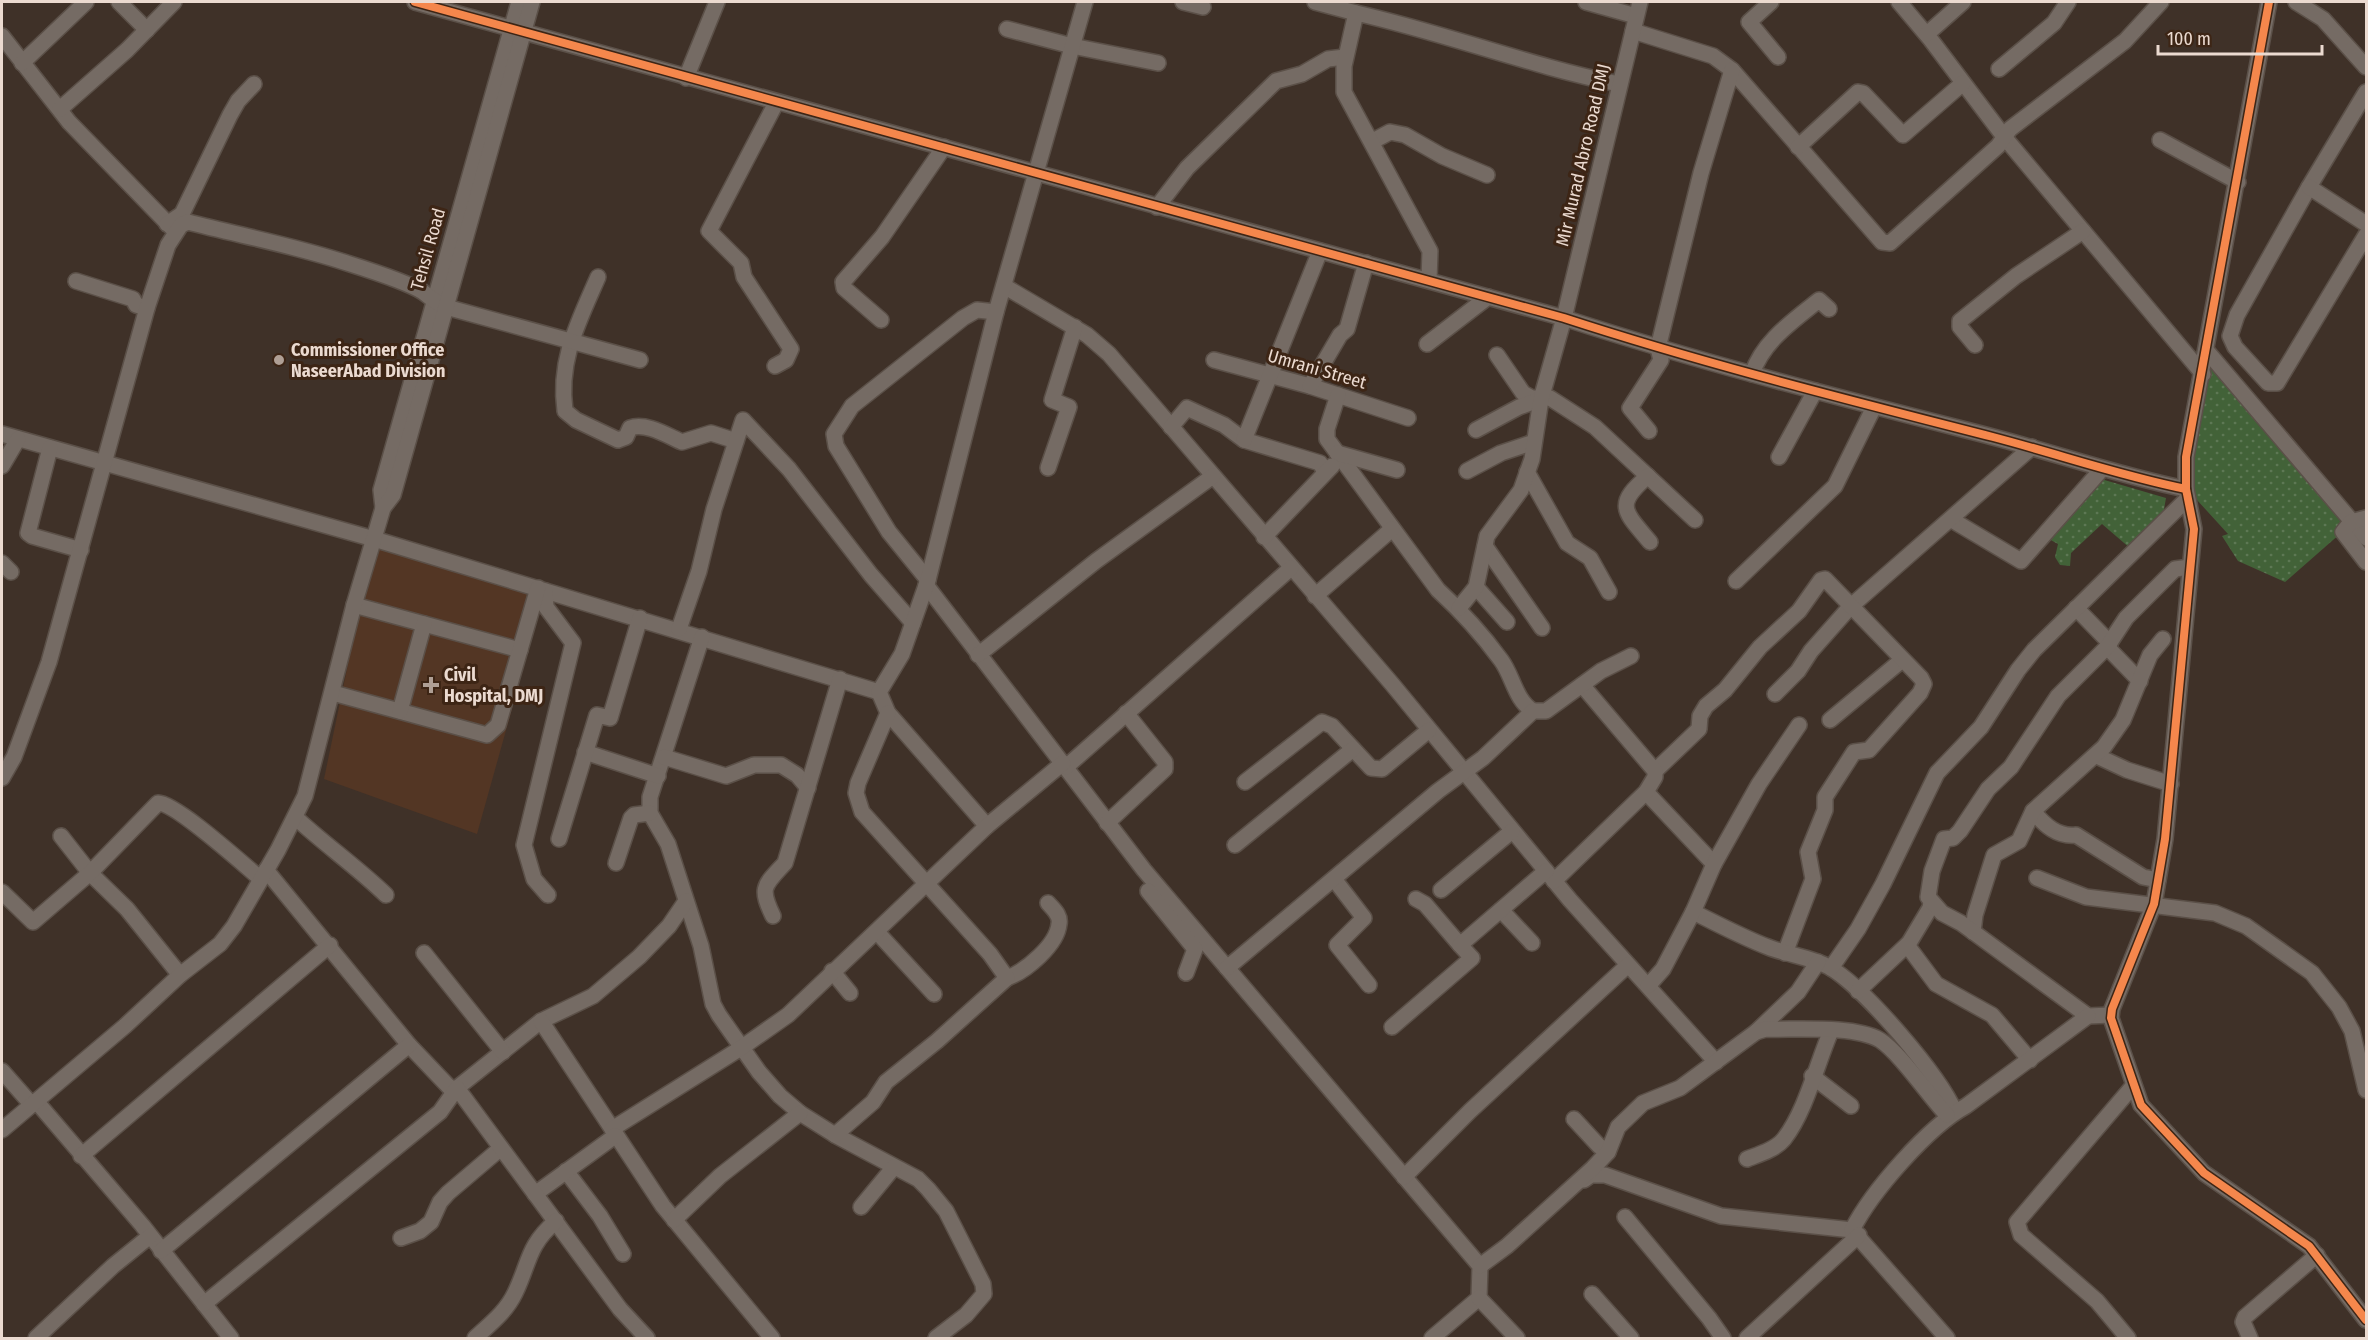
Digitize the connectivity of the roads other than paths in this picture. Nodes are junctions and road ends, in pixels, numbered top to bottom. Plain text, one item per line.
1 (87, 2) edge
2 (119, 2) edge
3 (174, 2) edge
4 (415, 2) edge
5 (519, 2) edge
6 (532, 2) edge
7 (717, 2) edge
8 (1085, 2) edge
9 (1184, 2) edge
10 (1315, 2) edge
11 (1586, 2) edge
12 (1771, 2) edge
13 (1899, 2) edge
14 (1963, 2) edge
15 (2068, 2) edge
16 (2161, 2) edge
17 (2270, 2) edge
18 (2296, 2) edge
19 (1203, 7) dead end
20 (1356, 12) junction
21 (1636, 16) edge
22 (1007, 29) dead end
23 (147, 30) junction
24 (517, 30) junction
25 (1927, 34) junction
26 (2, 36) edge
27 (1072, 46) junction
28 (1345, 57) junction
29 (1778, 57) dead end
30 (2364, 60) edge
31 (22, 63) junction
32 (1158, 63) dead end
33 (1999, 69) dead end
34 (1732, 70) junction
35 (686, 78) junction
36 (1964, 83) junction
37 (254, 84) dead end
38 (1619, 84) junction
39 (2367, 92) edge
40 (776, 103) junction
41 (60, 109) junction
42 (2005, 138) junction
43 (2160, 140) dead end
44 (1373, 141) junction
45 (944, 147) junction
46 (1798, 147) junction
47 (1038, 173) junction
48 (1487, 175) dead end
49 (2238, 182) junction
50 (2309, 187) junction
51 (1156, 207) junction
52 (2367, 224) edge
53 (171, 228) junction
54 (2083, 231) junction
55 (2367, 235) edge
56 (1320, 251) junction
57 (1366, 263) junction
58 (598, 277) dead end
59 (1429, 280) junction
60 (76, 281) dead end
61 (1004, 286) junction
62 (1488, 297) junction
63 (440, 305) junction
64 (147, 308) junction
65 (1829, 309) dead end
66 (996, 312) junction
67 (1564, 318) junction
68 (881, 320) dead end
69 (1075, 327) junction
70 (571, 343) junction
71 (1427, 344) dead end
72 (1975, 345) dead end
73 (1658, 348) junction
74 (2206, 350) junction
75 (1497, 355) dead end
76 (640, 360) dead end
77 (1214, 360) dead end
78 (775, 366) dead end
79 (1752, 374) junction
80 (2203, 374) junction
81 (1269, 375) junction
82 (1310, 386) junction
83 (1815, 391) junction
84 (1338, 395) junction
85 (1541, 399) junction
86 (1874, 407) junction
87 (1408, 418) dead end
88 (1171, 427) junction
89 (1476, 430) dead end
90 (1649, 431) dead end
91 (2, 434) edge
92 (18, 439) junction
93 (1244, 440) junction
94 (736, 441) junction
95 (1534, 442) junction
96 (2032, 447) junction
97 (50, 448) junction
98 (1339, 455) junction
99 (1779, 457) dead end
100 (105, 463) junction
101 (2, 466) edge
102 (1048, 468) dead end
103 (2102, 469) junction
104 (1397, 470) dead end
105 (1467, 471) dead end
106 (1325, 472) junction
107 (1527, 472) junction
108 (1213, 476) junction
109 (1648, 476) junction
110 (2187, 494) junction
111 (1695, 520) dead end
112 (1952, 520) junction
113 (2359, 520) edge
114 (1392, 529) junction
115 (1264, 537) junction
116 (2367, 538) edge
117 (374, 539) junction
118 (1650, 542) dead end
119 (1485, 546) junction
120 (81, 550) junction
121 (2367, 562) edge
122 (2190, 567) junction
123 (1290, 568) junction
124 (1736, 581) dead end
125 (927, 583) junction
126 (1476, 586) junction
127 (542, 589) junction
128 (1609, 592) dead end
129 (1315, 596) junction
130 (354, 605) junction
131 (1850, 607) junction
132 (1459, 608) junction
133 (2076, 608) junction
134 (640, 618) junction
135 (913, 622) junction
136 (1507, 622) dead end
137 (424, 624) junction
138 (1542, 628) dead end
139 (679, 630) junction
140 (702, 637) junction
141 (2163, 639) dead end
142 (2108, 645) junction
143 (520, 650) junction
144 (978, 655) junction
145 (1631, 656) dead end
146 (1902, 660) junction
147 (840, 679) junction
148 (2140, 681) junction
149 (1582, 685) junction
150 (879, 692) junction
151 (333, 693) junction
152 (1775, 694) dead end
153 (400, 711) junction
154 (1533, 711) junction
155 (888, 713) junction
156 (1126, 713) junction
157 (1830, 720) dead end
158 (1799, 725) dead end
159 (1429, 730) junction
160 (1353, 749) junction
161 (585, 752) junction
162 (2097, 756) junction
163 (664, 757) junction
164 (1064, 765) junction
165 (1463, 771) junction
166 (1655, 771) junction
167 (658, 776) junction
168 (2, 778) edge
169 (1245, 782) dead end
170 (2170, 784) junction
171 (808, 788) junction
172 (1646, 792) junction
173 (2033, 811) junction
174 (650, 813) junction
175 (295, 817) junction
176 (1107, 823) junction
177 (987, 826) junction
178 (1512, 831) junction
179 (61, 836) dead end
180 (559, 839) dead end
181 (1236, 845) dead end
182 (616, 863) dead end
183 (1713, 864) junction
184 (90, 873) junction
185 (263, 874) junction
186 (1550, 876) junction
187 (2037, 878) dead end
188 (1334, 879) junction
189 (1152, 880) junction
190 (2158, 880) junction
191 (926, 884) junction
192 (1441, 890) dead end
193 (2, 892) edge
194 (386, 895) dead end
195 (548, 895) dead end
196 (1416, 899) dead end
197 (686, 901) junction
198 (1930, 902) junction
199 (1048, 903) dead end
200 (2154, 904) junction
201 (1501, 910) junction
202 (1693, 912) junction
203 (773, 916) dead end
204 (877, 932) junction
205 (1973, 932) junction
206 (1532, 944) dead end
207 (330, 945) junction
208 (1460, 945) junction
209 (1907, 945) junction
210 (424, 953) dead end
211 (1785, 953) junction
212 (1628, 964) junction
213 (1825, 965) junction
214 (1227, 968) junction
215 (832, 971) junction
216 (1186, 973) dead end
217 (180, 975) junction
218 (1007, 978) junction
219 (1369, 985) dead end
220 (1648, 986) junction
221 (1858, 991) junction
222 (850, 993) dead end
223 (934, 994) dead end
224 (2088, 1016) junction
225 (2111, 1016) junction
226 (541, 1022) junction
227 (1392, 1027) dead end
228 (1831, 1030) junction
229 (1756, 1032) junction
230 (409, 1045) junction
231 (741, 1048) junction
232 (503, 1052) junction
233 (2030, 1060) junction
234 (1716, 1062) junction
235 (2, 1071) edge
236 (1812, 1076) junction
237 (2133, 1086) junction
238 (456, 1089) junction
239 (2367, 1090) edge
240 (34, 1103) junction
241 (1851, 1106) dead end
242 (800, 1113) junction
243 (1951, 1114) junction
244 (1574, 1119) dead end
245 (2, 1130) edge
246 (613, 1132) junction
247 (836, 1135) junction
248 (501, 1148) junction
249 (1608, 1152) junction
250 (81, 1156) junction
251 (1747, 1159) dead end
252 (894, 1167) junction
253 (566, 1171) junction
254 (1404, 1177) junction
255 (535, 1194) junction
256 (861, 1207) dead end
257 (1625, 1217) dead end
258 (674, 1220) junction
259 (556, 1221) junction
260 (1856, 1232) junction
261 (150, 1236) junction
262 (401, 1238) dead end
263 (161, 1251) junction
264 (623, 1254) dead end
265 (2317, 1255) junction
266 (1480, 1266) junction
267 (1592, 1294) dead end
268 (1479, 1298) junction
269 (204, 1305) junction
270 (2367, 1320) edge
271 (36, 1338) edge
272 (231, 1338) edge
273 (475, 1338) edge
274 (647, 1338) edge
275 (772, 1338) edge
276 (936, 1338) edge
277 (1432, 1338) edge
278 (1517, 1338) edge
279 (1631, 1338) edge
280 (1723, 1338) edge
281 (1747, 1338) edge
282 (1947, 1338) edge
283 (2128, 1338) edge
284 (2250, 1338) edge

1 - 31 street
2 - 23 street
3 - 23 street
4 - 24 street
5 - 24 street
6 - 24 street
7 - 35 street
8 - 27 street
9 - 19 street
10 - 20 street
11 - 21 street
12 - 29 street
13 - 25 street
14 - 25 street
15 - 33 street
16 - 42 street
17 - 49 street
18 - 30 street
20 - 28 street
20 - 38 street
21 - 34 street
21 - 38 street, Mir Murad Abro Road DMJ
22 - 27 street
23 - 41 street
24 - 35 street
24 - 63 street
25 - 36 street
26 - 31 street
27 - 32 street
27 - 47 street
28 - 44 street
28 - 51 street
31 - 41 street
34 - 46 street
34 - 73 street
35 - 40 street
36 - 42 street
36 - 46 street
37 - 53 street
38 - 67 street, Mir Murad Abro Road DMJ
39 - 50 street
40 - 45 street
40 - 78 street
41 - 53 street
42 - 46 street
42 - 54 street
43 - 49 street
44 - 48 street
44 - 59 street
45 - 47 street
45 - 68 street
47 - 51 street
47 - 61 street
49 - 74 street
50 - 52 street
50 - 55 street
51 - 56 street
53 - 63 street
53 - 64 street
54 - 72 street
54 - 80 street
56 - 57 street
56 - 81 street
57 - 59 street
57 - 82 street
58 - 70 street
59 - 62 street
60 - 64 street
61 - 66 street
61 - 69 street
62 - 67 street
62 - 71 street
63 - 70 street
63 - 117 street
64 - 100 street
65 - 79 street
66 - 125 street
66 - 125 street
67 - 73 street
67 - 85 street, Mir Murad Abro Road DMJ
69 - 88 street
69 - 102 street
70 - 76 street
70 - 94 street
73 - 79 street
73 - 90 street
74 - 80 street
74 - 113 street
75 - 85 street
77 - 81 street, Umrani Street
79 - 83 street
80 - 110 street
81 - 82 street, Umrani Street
81 - 93 street
82 - 84 street, Umrani Street
83 - 86 street
83 - 99 street
84 - 87 street, Umrani Street
84 - 98 street
85 - 89 street
85 - 95 street, Mir Murad Abro Road DMJ
85 - 109 street
86 - 96 street
86 - 124 street
88 - 93 street
88 - 108 street
91 - 92 street
92 - 97 street
92 - 101 street
93 - 106 street
94 - 135 street
94 - 139 street
95 - 105 street
95 - 107 street, Mir Murad Abro Road DMJ
96 - 103 street
96 - 112 street
97 - 100 street
97 - 120 street
98 - 104 street
98 - 106 street
98 - 114 street
100 - 117 street
100 - 120 street
103 - 110 street
103 - 112 street
106 - 115 street
107 - 119 street, Mir Murad Abro Road DMJ
107 - 128 street
108 - 115 street
108 - 144 street
109 - 111 street
109 - 118 street
110 - 122 street
110 - 133 street
112 - 131 street
113 - 116 street
113 - 121 street
114 - 129 street
114 - 132 street
115 - 123 street
117 - 127 street
117 - 130 street
119 - 126 street, Mir Murad Abro Road DMJ
119 - 138 street
120 - 168 street
122 - 142 street
122 - 170 street
123 - 129 street
123 - 156 street
125 - 135 street
125 - 144 street
126 - 132 street
126 - 136 street
127 - 134 street
127 - 143 street
127 - 195 street
129 - 159 street
130 - 137 street
130 - 151 street
131 - 146 street
131 - 152 street
131 - 166 street
132 - 154 street
133 - 142 street
133 - 213 street
134 - 139 street
134 - 161 street
135 - 150 street
137 - 143 street
137 - 153 street
139 - 140 street
140 - 147 street
140 - 163 street
141 - 148 street
142 - 148 street
142 - 198 street
143 - 153 street
144 - 164 street
145 - 149 street
146 - 157 street
146 - 211 street
147 - 150 street
147 - 171 street
148 - 162 street
149 - 154 street
149 - 166 street
150 - 155 street
151 - 153 street
151 - 175 street
154 - 165 street
155 - 177 street
155 - 191 street
156 - 164 street
156 - 176 street
158 - 183 street
159 - 160 street
159 - 165 street
160 - 169 street
160 - 181 street
161 - 167 street
161 - 180 street
162 - 170 street
162 - 173 street
163 - 167 street
163 - 171 street
164 - 176 street
164 - 177 street
165 - 178 street
165 - 188 street
166 - 172 street
167 - 174 street
170 - 190 street
171 - 203 street
172 - 183 street
172 - 186 street
173 - 190 street
173 - 205 street
174 - 182 street
174 - 197 street
175 - 185 street
175 - 194 street
176 - 189 street
177 - 191 street
178 - 186 street
178 - 192 street
179 - 184 street
183 - 202 street
184 - 185 street
184 - 193 street
184 - 217 street
185 - 207 street
185 - 217 street
186 - 201 street
186 - 212 street
187 - 200 street
188 - 214 street
188 - 219 street
189 - 214 street
189 - 216 street
190 - 200 street
191 - 204 street
191 - 218 street
196 - 208 street
197 - 226 street
197 - 231 street
198 - 205 street
198 - 209 street
199 - 218 street
200 - 225 street
200 - 239 street
201 - 206 street
201 - 208 street
202 - 211 street
202 - 220 street
204 - 215 street
204 - 223 street
205 - 224 street
207 - 230 street
207 - 250 street
208 - 227 street
209 - 221 street
209 - 233 street
210 - 232 street
211 - 213 street
212 - 220 street
212 - 254 street
213 - 221 street
213 - 229 street
214 - 254 street
215 - 222 street
215 - 231 street
217 - 240 street
218 - 247 street
220 - 234 street
221 - 243 street
224 - 225 street
224 - 233 street
225 - 237 street
226 - 232 street
226 - 246 street
228 - 229 street
228 - 236 street
228 - 243 street
229 - 234 street
230 - 238 street
230 - 263 street
231 - 242 street
231 - 246 street
232 - 238 street
233 - 243 street
234 - 249 street
235 - 240 street
236 - 241 street
236 - 251 street
237 - 265 street
237 - 283 street
238 - 248 street
238 - 269 street
240 - 245 street
240 - 250 street
242 - 247 street
242 - 258 street
243 - 260 street
244 - 249 street
246 - 253 street
246 - 258 street
247 - 252 street
248 - 255 street
248 - 262 street
249 - 266 street
250 - 261 street
252 - 256 street
252 - 276 street
253 - 255 street
253 - 264 street
254 - 266 street
255 - 259 street
257 - 280 street
258 - 275 street
259 - 273 street
259 - 274 street
260 - 266 street
260 - 281 street
260 - 282 street
261 - 263 street
261 - 271 street
263 - 269 street
265 - 270 street
265 - 284 street
266 - 268 street
267 - 279 street
268 - 277 street
268 - 278 street
269 - 272 street

